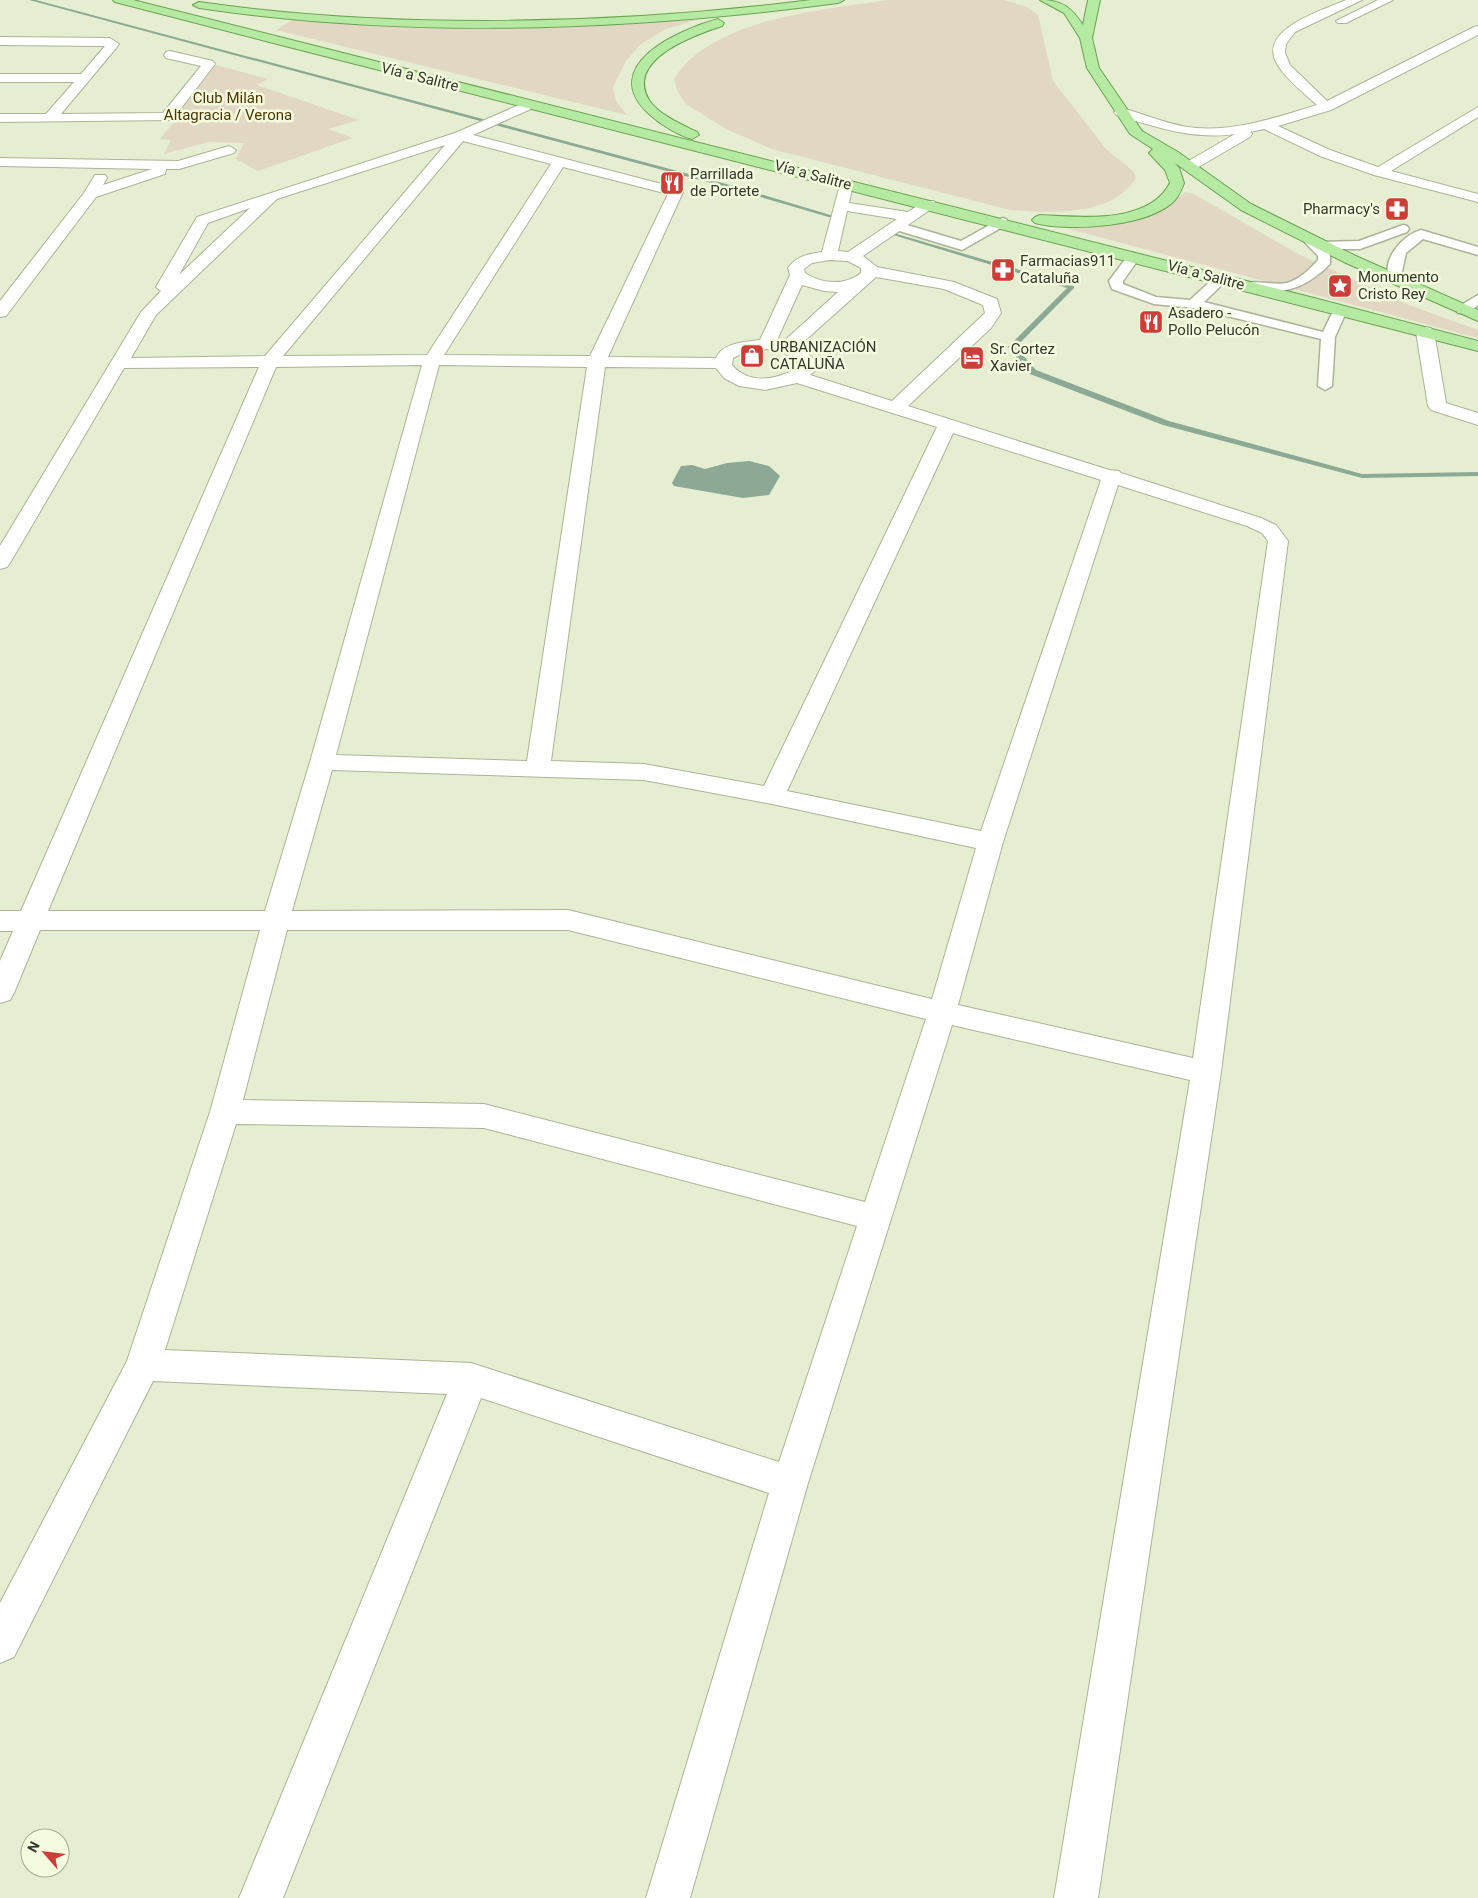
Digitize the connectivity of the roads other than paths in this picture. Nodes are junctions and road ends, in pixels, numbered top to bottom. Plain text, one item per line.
1 (119, 0) edge
2 (838, 0) edge
3 (1046, 0) edge
4 (1356, 0) edge
5 (1387, 0) edge
6 (1089, 3) edge
7 (191, 4) dead end
8 (772, 9) junction
9 (263, 13) junction
10 (221, 26) junction
11 (1330, 27) dead end
12 (1478, 30) edge
13 (1302, 37) dead end
14 (1086, 38) junction
15 (1286, 38) junction
16 (0, 41) edge
17 (170, 55) dead end
18 (0, 78) edge
19 (85, 78) junction
20 (528, 105) junction
21 (1326, 107) junction
22 (1478, 111) edge
23 (1121, 112) junction
24 (0, 118) edge
25 (50, 118) junction
26 (1263, 126) junction
27 (1137, 134) junction
28 (460, 136) junction
29 (229, 150) dead end
30 (0, 162) edge
31 (559, 162) junction
32 (108, 164) junction
33 (771, 164) junction
34 (178, 165) junction
35 (1190, 166) junction
36 (1379, 172) junction
37 (846, 184) junction
38 (92, 194) junction
39 (272, 196) junction
40 (1478, 198) edge
41 (929, 204) junction
42 (841, 206) junction
43 (959, 211) junction
44 (912, 217) junction
45 (1002, 222) junction
46 (836, 226) junction
47 (1403, 229) dead end
48 (891, 230) junction
49 (1372, 241) junction
50 (1314, 242) junction
51 (1400, 250) junction
52 (1478, 251) edge
53 (829, 255) junction
54 (851, 257) junction
55 (1134, 257) junction
56 (870, 271) junction
57 (798, 275) junction
58 (1395, 278) junction
59 (1221, 279) junction
60 (857, 283) junction
61 (1245, 286) junction
62 (1478, 299) edge
63 (1194, 304) junction
64 (1340, 310) junction
65 (1463, 310) junction
66 (0, 312) edge
67 (149, 312) junction
68 (1478, 316) edge
69 (1425, 332) junction
70 (1328, 337) junction
71 (767, 344) junction
72 (1478, 346) edge
73 (788, 347) junction
74 (432, 360) junction
75 (270, 361) junction
76 (597, 361) junction
77 (119, 362) junction
78 (721, 363) junction
79 (797, 377) junction
80 (1325, 386) dead end
81 (896, 408) junction
82 (1478, 419) edge
83 (948, 424) junction
84 (1112, 475) junction
85 (0, 563) edge
86 (322, 762) junction
87 (538, 768) junction
88 (772, 796) junction
89 (990, 842) junction
90 (276, 920) junction
91 (0, 921) edge
92 (30, 922) junction
93 (0, 993) edge
94 (942, 1012) junction
95 (1206, 1072) junction
96 (225, 1112) junction
97 (876, 1218) junction
98 (143, 1365) junction
99 (471, 1379) junction
100 (790, 1483) junction
101 (0, 1643) edge
102 (262, 1898) edge
103 (668, 1898) edge
104 (1076, 1898) edge

1 - 10 main road, Vía a Salitre
2 - 8 main road
3 - 14 main road
4 - 15 street
5 - 11 street
6 - 14 main road
7 - 9 main road
8 - 9 main road
8 - 33 main road
9 - 10 main road
10 - 20 main road, Vía a Salitre
12 - 21 street
13 - 15 street
14 - 23 main road
15 - 21 street
16 - 19 street
17 - 25 street
18 - 19 street
19 - 25 street
20 - 28 street
20 - 33 main road, Vía a Salitre
21 - 26 street
22 - 36 street
23 - 26 street
23 - 27 main road
24 - 25 street
26 - 35 street
26 - 36 street
27 - 35 main road
27 - 43 main road
28 - 31 street
28 - 39 street
28 - 75 street
29 - 34 street
30 - 32 street
31 - 74 street
31 - 76 street
32 - 34 street
32 - 38 street
33 - 37 main road, Vía a Salitre
34 - 38 street
35 - 50 main road
36 - 40 street
37 - 41 main road, Vía a Salitre
37 - 42 street
38 - 66 street
39 - 67 street
39 - 67 street
41 - 43 main road, Vía a Salitre
41 - 44 street
42 - 44 street
42 - 46 street
43 - 45 main road, Vía a Salitre
44 - 48 street
45 - 48 lane
45 - 55 main road, Vía a Salitre
46 - 48 street
46 - 53 street
47 - 49 lane
48 - 54 street
49 - 50 lane
49 - 51 lane
50 - 58 main road
50 - 61 lane
51 - 52 lane
51 - 58 lane
53 - 54 street
53 - 57 street
54 - 56 street
55 - 59 main road, Vía a Salitre
55 - 63 lane
56 - 60 street
56 - 81 street
57 - 60 street
57 - 71 street
58 - 65 main road
59 - 61 main road, Vía a Salitre
59 - 63 lane
60 - 73 street
61 - 64 main road, Vía a Salitre
62 - 65 lane
63 - 70 lane
64 - 69 main road, Vía a Salitre
64 - 70 lane
65 - 68 main road
67 - 77 street
69 - 72 main road, Vía a Salitre
69 - 82 street
70 - 80 lane
71 - 73 street
71 - 78 street
73 - 79 street
74 - 75 street
74 - 76 street
74 - 86 street
75 - 77 street
75 - 92 street
76 - 78 street
76 - 87 street
77 - 85 street
78 - 79 street
79 - 81 street
81 - 83 street
83 - 84 street
83 - 88 street
84 - 89 street
84 - 95 street
86 - 87 street
86 - 90 street
87 - 88 street
88 - 89 street
89 - 94 street
90 - 92 street
90 - 94 street
90 - 96 street
91 - 92 street
92 - 93 street
94 - 95 street
94 - 97 street
95 - 104 street
96 - 97 street
96 - 98 street
97 - 100 street
98 - 99 street
98 - 101 street
99 - 100 street
99 - 102 street
100 - 103 street

